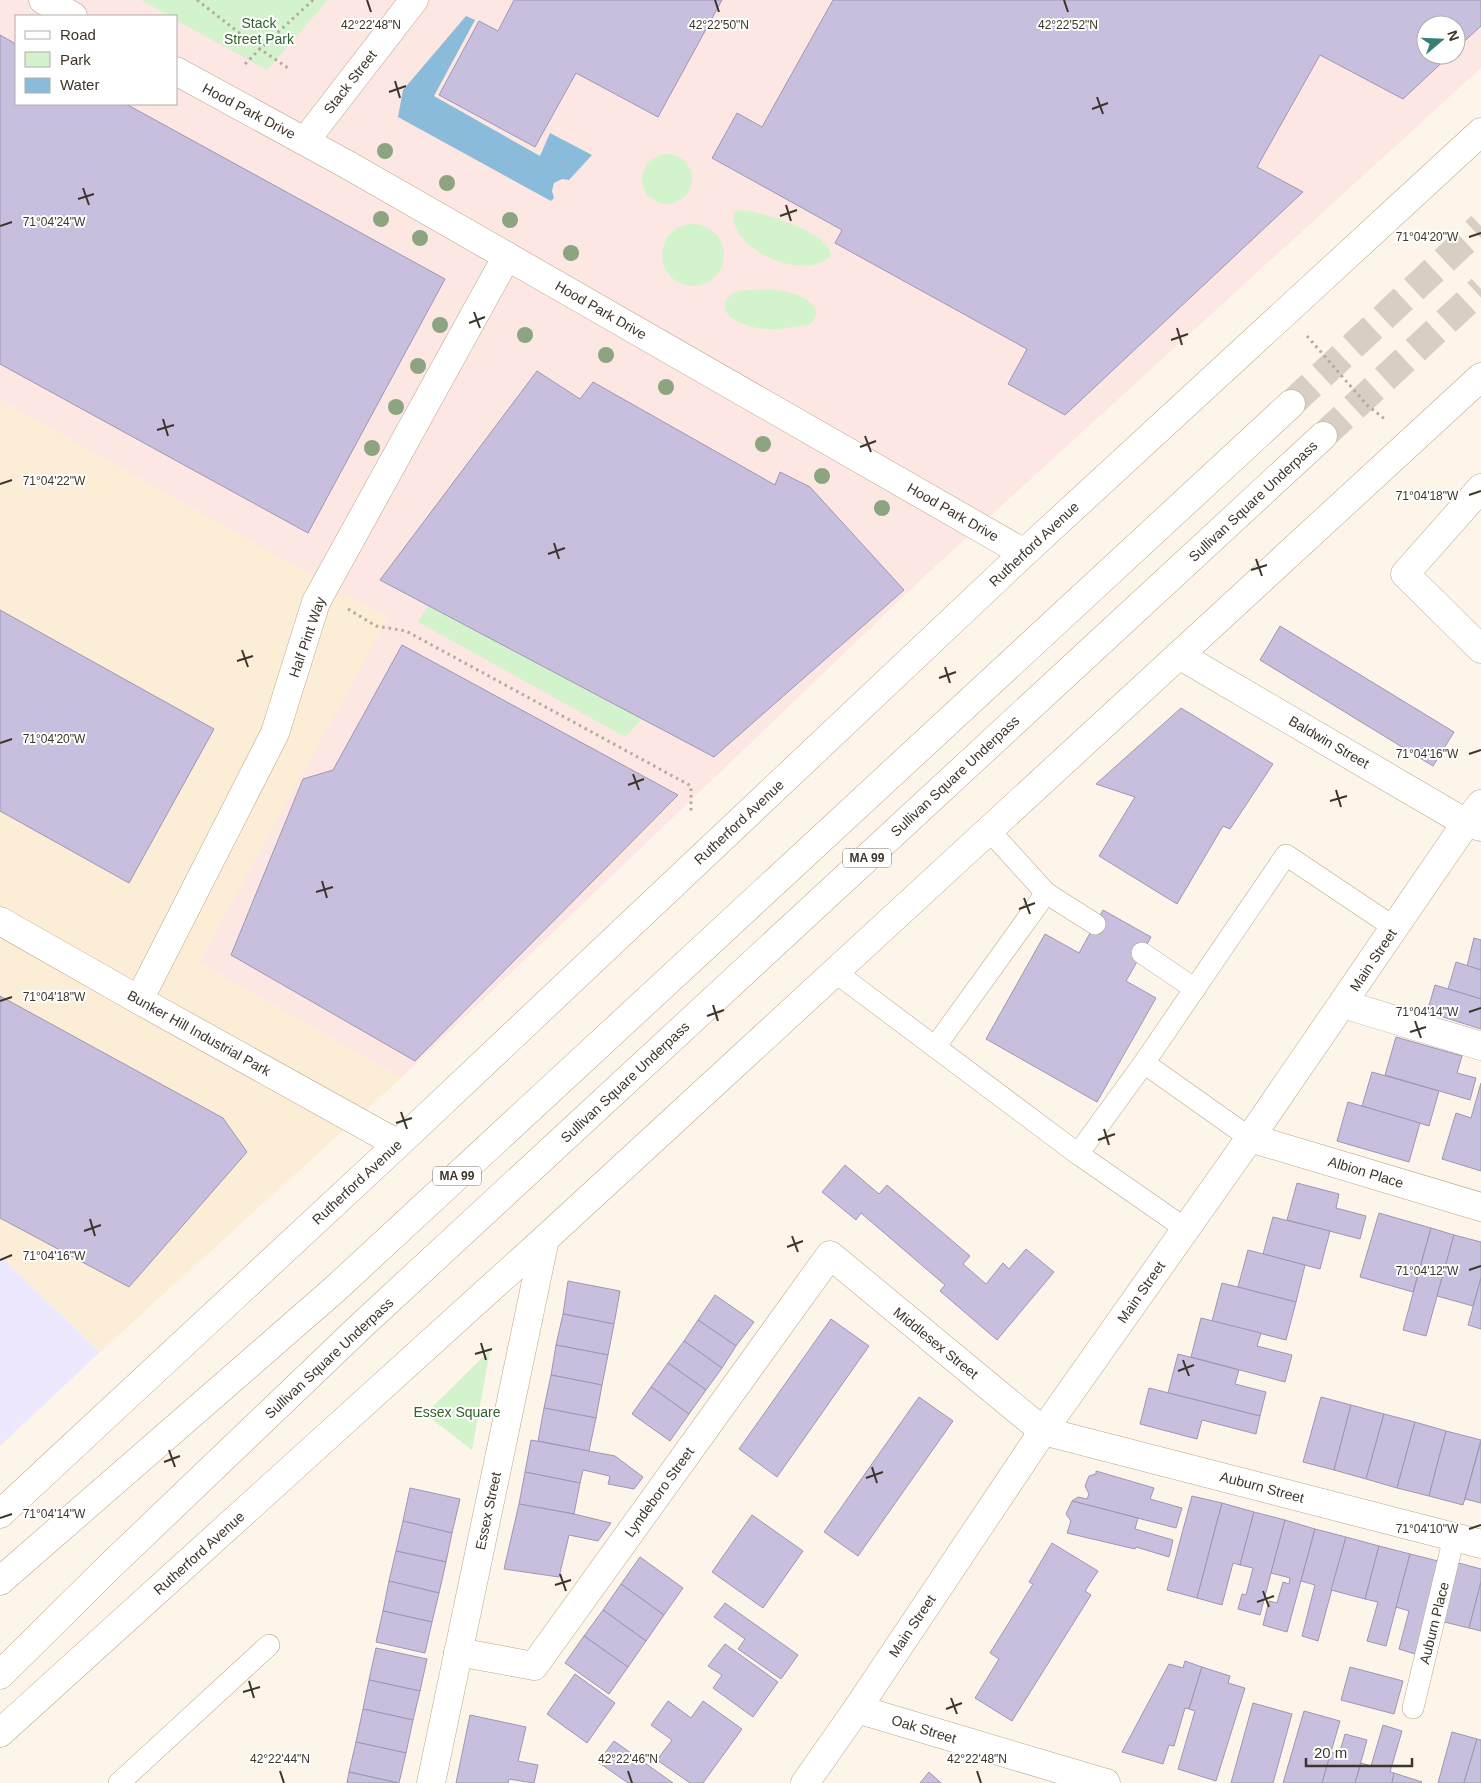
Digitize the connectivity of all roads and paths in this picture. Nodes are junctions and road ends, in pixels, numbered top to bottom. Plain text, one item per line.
1 (43, 0) edge
2 (197, 0) edge
3 (313, 0) edge
4 (414, 0) edge
5 (71, 15) edge
6 (260, 49) junction
7 (245, 64) dead end
8 (288, 68) dead end
9 (178, 72) edge
10 (1481, 132) edge
11 (305, 141) junction
12 (507, 256) junction
13 (1314, 330) dead end
14 (1481, 377) edge
15 (1291, 404) tunnel mouth
16 (1392, 426) dead end
17 (1323, 436) tunnel mouth
18 (1481, 488) edge
19 (1024, 553) junction
20 (343, 606) dead end
21 (1481, 649) edge
22 (1179, 655) junction
23 (691, 811) dead end
24 (1476, 818) edge
25 (989, 830) junction
26 (1046, 893) junction
27 (0, 920) edge
28 (1095, 924) dead end
29 (1395, 928) junction
30 (1142, 953) dead end
31 (835, 972) junction
32 (1195, 988) junction
33 (139, 1000) junction
34 (1343, 1004) junction
35 (1481, 1046) edge
36 (935, 1047) junction
37 (1144, 1063) junction
38 (1250, 1138) junction
39 (398, 1144) junction
40 (1078, 1154) junction
41 (1481, 1206) edge
42 (1186, 1229) junction
43 (545, 1239) junction
44 (830, 1255) joint
45 (1043, 1431) junction
46 (0, 1514) edge
47 (1454, 1537) junction
48 (1481, 1544) edge
49 (0, 1581) edge
50 (270, 1645) dead end
51 (458, 1652) junction
52 (0, 1675) edge
53 (1413, 1708) dead end
54 (857, 1709) junction
55 (0, 1733) edge
56 (119, 1783) edge
57 (431, 1783) edge
58 (805, 1783) edge
59 (1106, 1783) edge

1 - 5 main road
2 - 6 path
3 - 6 path
4 - 11 main road, Stack Street
6 - 7 path
6 - 8 path
9 - 11 main road, Hood Park Drive
10 - 19 main road, Rutherford Avenue
11 - 12 main road, Hood Park Drive
12 - 19 main road, Hood Park Drive
12 - 33 main road, Half Pint Way
13 - 16 path
14 - 22 main road, Rutherford Avenue
15 - 49 main road, MA 99
17 - 52 main road, Sullivan Square Underpass / MA 99
18 - 21 main road
19 - 39 main road, Rutherford Avenue
20 - 23 path
22 - 24 main road, Baldwin Street
22 - 25 main road, Rutherford Avenue
24 - 29 main road, Main Street
25 - 26 lane
25 - 31 main road, Rutherford Avenue
26 - 28 lane
26 - 36 lane
27 - 33 main road, Bunker Hill Industrial Park
29 - 32 lane
29 - 34 main road, Main Street
30 - 32 lane
31 - 36 lane
31 - 43 main road, Rutherford Avenue
32 - 37 lane
33 - 39 main road, Bunker Hill Industrial Park
34 - 35 main road
34 - 38 main road, Main Street
36 - 40 lane
37 - 38 lane
37 - 40 lane
38 - 41 main road, Albion Place
38 - 42 main road, Main Street
39 - 46 main road, Rutherford Avenue
40 - 42 lane
42 - 45 main road, Main Street
43 - 51 main road, Essex Street
43 - 55 main road, Rutherford Avenue
44 - 45 main road, Middlesex Street
44 - 51 main road, Lyndeboro Street
45 - 47 main road, Auburn Street
45 - 54 main road, Main Street
47 - 48 main road, Auburn Street
47 - 53 lane, Auburn Place
50 - 56 lane
51 - 57 main road, Essex Street
54 - 58 main road, Main Street
54 - 59 main road, Oak Street

